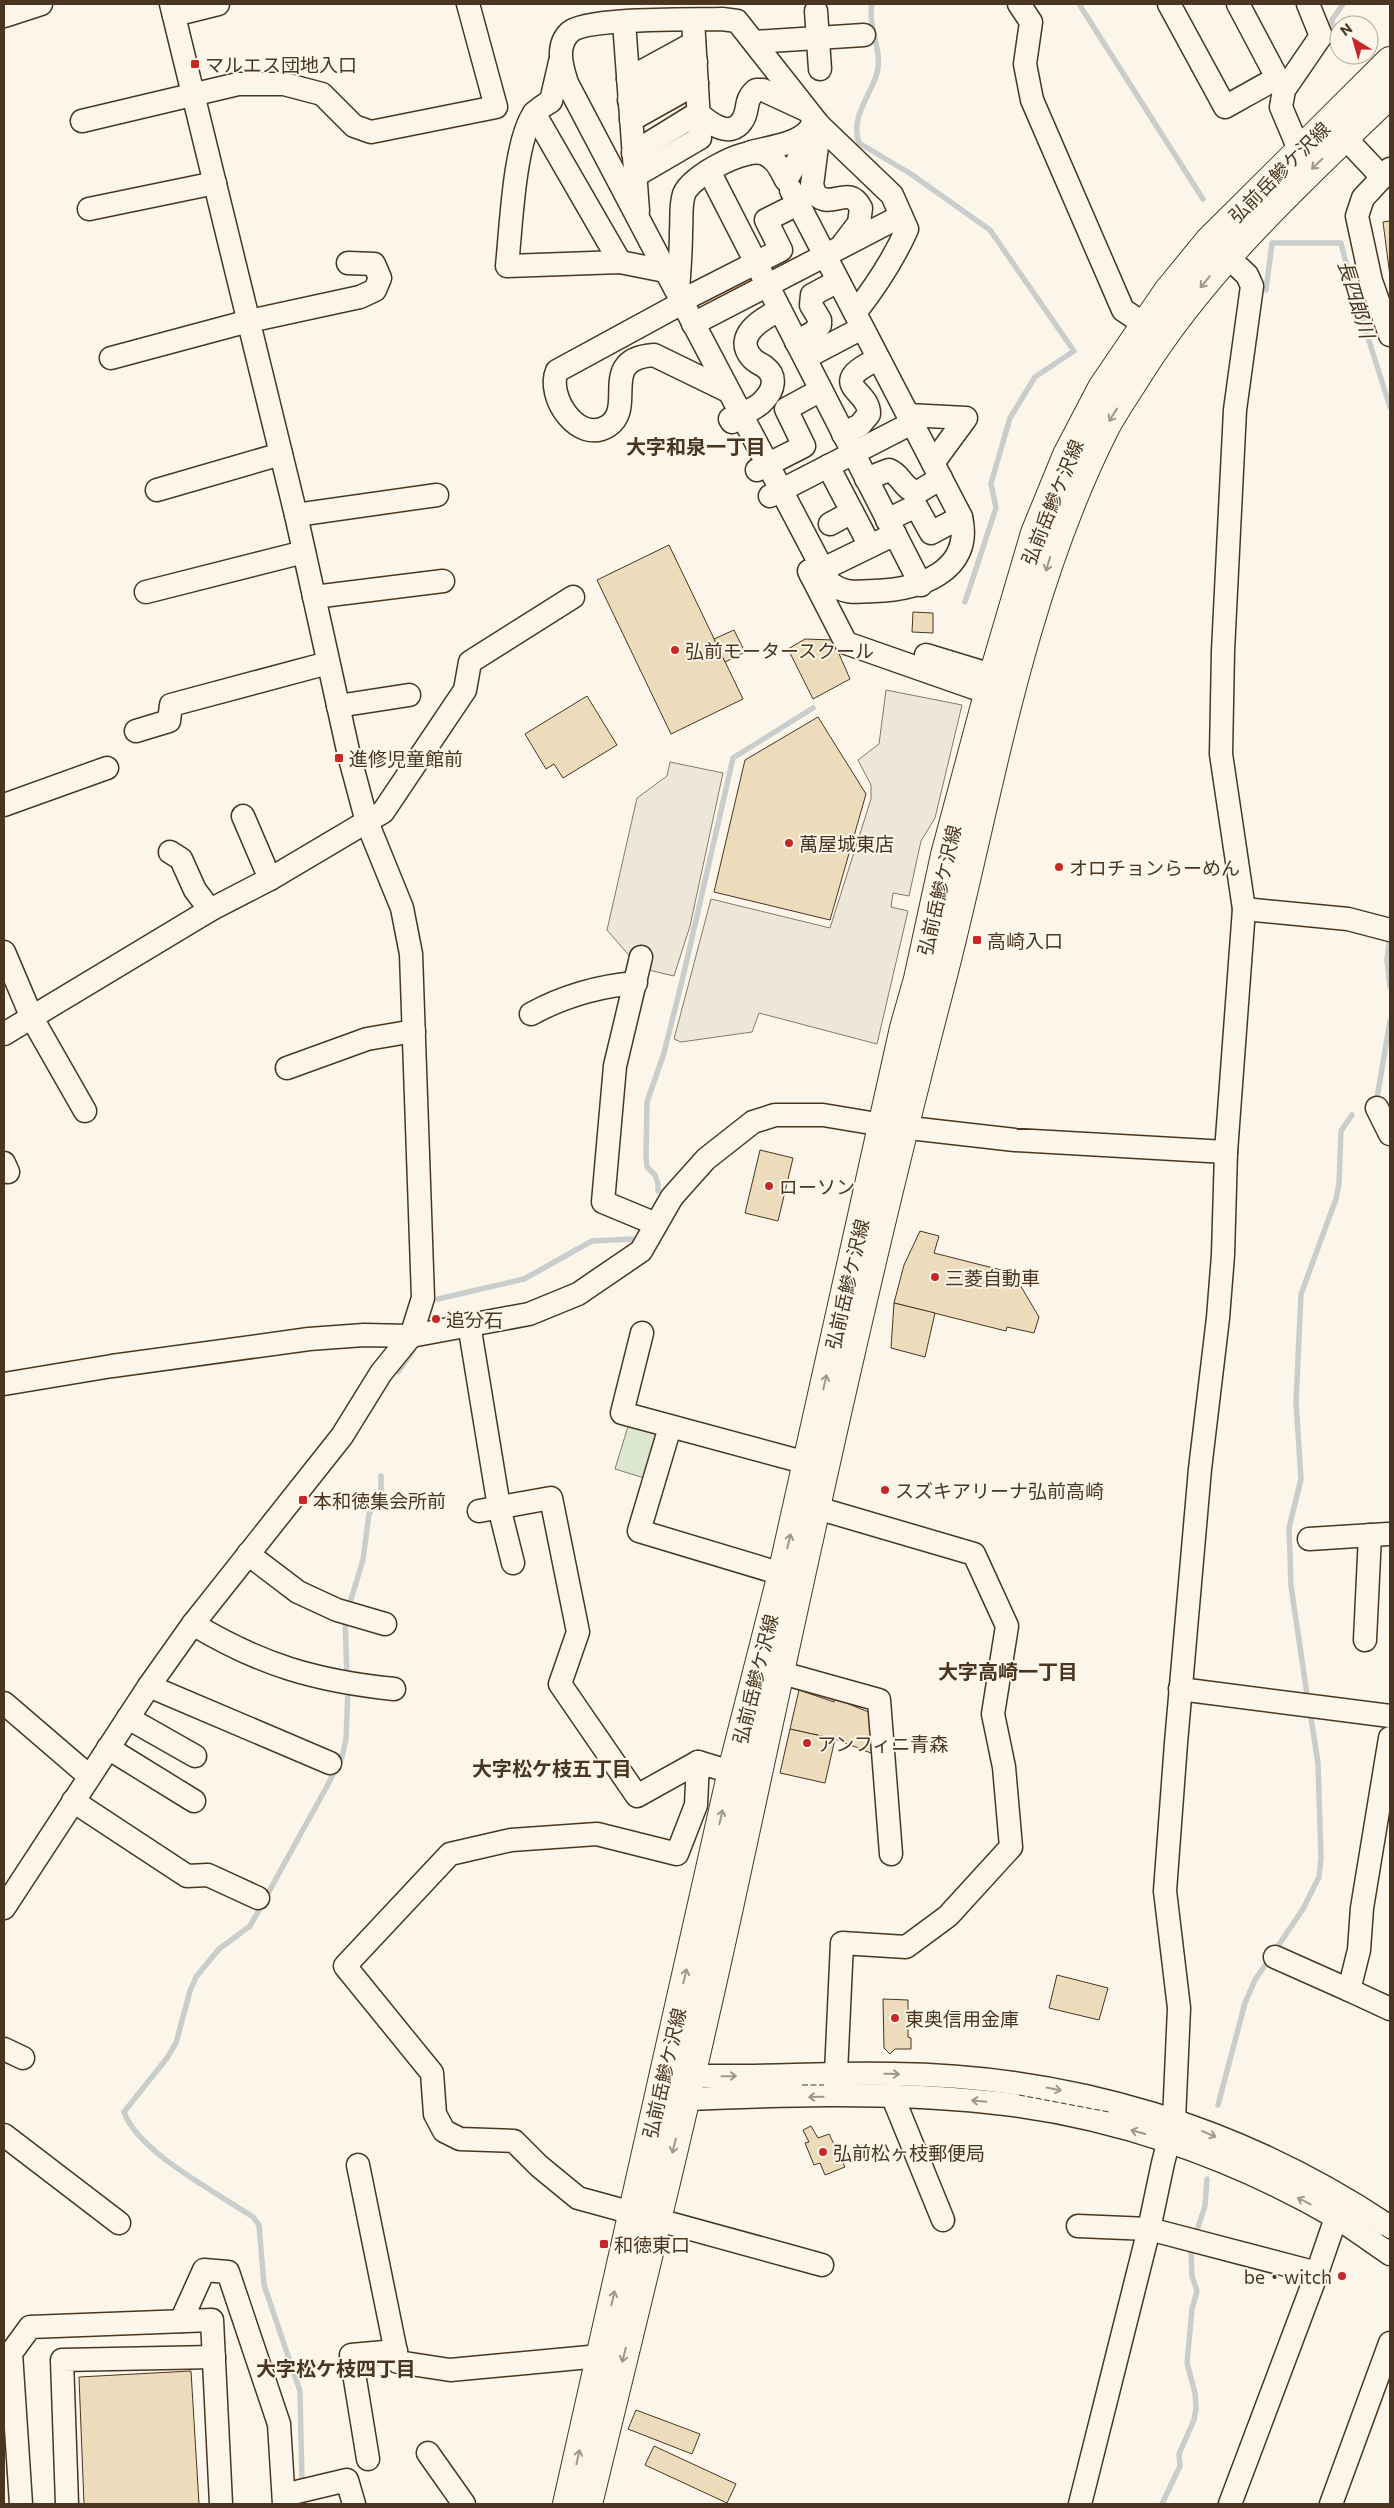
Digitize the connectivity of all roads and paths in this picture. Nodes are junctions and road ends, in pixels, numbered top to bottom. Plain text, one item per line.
1 (41, 4) edge
2 (218, 4) edge
3 (468, 4) edge
4 (1019, 4) edge
5 (1169, 4) edge
6 (1238, 4) edge
7 (1308, 4) edge
8 (172, 10) edge
9 (816, 11) dead end
10 (4, 16) edge
11 (693, 20) junction
12 (624, 22) junction
13 (864, 36) dead end
14 (818, 39) junction
15 (754, 42) junction
16 (560, 60) junction
17 (1390, 61) edge
18 (696, 63) junction
19 (820, 69) dead end
20 (1280, 84) junction
21 (192, 93) junction
22 (629, 100) junction
23 (1382, 100) edge
24 (534, 113) junction
25 (698, 113) junction
26 (814, 118) junction
27 (82, 121) dead end
28 (1337, 129) junction
29 (751, 152) junction
30 (1300, 152) junction
31 (633, 153) junction
32 (709, 171) junction
33 (1386, 173) edge
34 (635, 176) junction
35 (786, 180) junction
36 (215, 183) junction
37 (798, 204) junction
38 (89, 209) dead end
39 (901, 216) junction
40 (638, 221) junction
41 (1218, 248) junction
42 (832, 252) junction
43 (620, 262) junction
44 (348, 263) dead end
45 (756, 263) junction
46 (665, 271) junction
47 (838, 281) junction
48 (768, 286) junction
49 (680, 299) junction
50 (780, 310) junction
51 (858, 320) junction
52 (249, 321) junction
53 (694, 324) junction
54 (1153, 330) junction
55 (1390, 335) edge
56 (801, 350) junction
57 (111, 358) dead end
58 (878, 359) junction
59 (821, 390) junction
60 (728, 391) junction
61 (741, 414) junction
62 (910, 419) junction
63 (843, 434) junction
64 (854, 453) junction
65 (281, 454) junction
66 (828, 466) junction
67 (762, 467) junction
68 (937, 471) junction
69 (866, 479) junction
70 (157, 490) dead end
71 (776, 493) junction
72 (437, 494) dead end
73 (852, 512) junction
74 (296, 515) junction
75 (961, 517) junction
76 (830, 524) dead end
77 (891, 527) junction
78 (870, 546) junction
79 (304, 552) junction
80 (817, 573) junction
81 (443, 582) dead end
82 (921, 585) junction
83 (146, 592) dead end
84 (314, 597) junction
85 (573, 597) dead end
86 (328, 663) junction
87 (1001, 688) junction
88 (409, 695) dead end
89 (338, 706) junction
90 (136, 731) dead end
91 (107, 768) dead end
92 (4, 805) edge
93 (242, 816) dead end
94 (367, 822) junction
95 (170, 852) dead end
96 (270, 878) junction
97 (210, 910) junction
98 (1244, 910) junction
99 (1390, 930) edge
100 (4, 952) edge
101 (641, 957) dead end
102 (636, 983) junction
103 (531, 1014) dead end
104 (32, 1018) junction
105 (414, 1031) junction
106 (4, 1034) edge
107 (287, 1068) dead end
108 (1377, 1108) dead end
109 (85, 1111) dead end
110 (893, 1126) junction
111 (1390, 1134) edge
112 (1226, 1152) junction
113 (656, 1224) junction
114 (468, 1324) junction
115 (642, 1333) dead end
116 (411, 1336) junction
117 (4, 1384) edge
118 (670, 1427) junction
119 (807, 1463) junction
120 (816, 1508) junction
121 (489, 1509) junction
122 (1385, 1531) edge
123 (1309, 1539) dead end
124 (248, 1554) junction
125 (513, 1563) dead end
126 (782, 1574) junction
127 (193, 1624) junction
128 (385, 1624) dead end
129 (1365, 1640) dead end
130 (769, 1669) junction
131 (149, 1686) junction
132 (394, 1689) dead end
133 (1180, 1689) junction
134 (4, 1703) edge
135 (1390, 1716) edge
136 (128, 1718) junction
137 (1390, 1738) edge
138 (108, 1748) junction
139 (195, 1756) dead end
140 (698, 1762) junction
141 (330, 1763) dead end
142 (89, 1776) junction
143 (744, 1776) junction
144 (73, 1801) junction
145 (194, 1801) dead end
146 (891, 1854) dead end
147 (258, 1898) dead end
148 (4, 1908) edge
149 (1275, 1957) dead end
150 (1349, 1990) junction
151 (1390, 2009) edge
152 (836, 2074) junction
153 (661, 2087) junction
154 (688, 2088) junction
155 (892, 2096) junction
156 (1172, 2130) junction
157 (4, 2136) edge
158 (358, 2166) dead end
159 (1342, 2195) junction
160 (644, 2217) junction
161 (1337, 2218) junction
162 (943, 2220) dead end
163 (119, 2223) dead end
164 (1078, 2226) dead end
165 (1390, 2227) edge
166 (1149, 2229) junction
167 (1390, 2254) edge
168 (822, 2265) dead end
169 (1317, 2274) junction
170 (181, 2321) junction
171 (1390, 2344) edge
172 (396, 2351) junction
173 (600, 2356) junction
174 (214, 2357) junction
175 (428, 2453) dead end
176 (368, 2459) dead end
177 (286, 2497) edge
178 (21, 2504) edge
179 (67, 2504) edge
180 (221, 2504) edge
181 (354, 2504) edge
182 (464, 2504) edge
183 (568, 2504) edge
184 (588, 2504) edge
185 (1080, 2504) edge
186 (1230, 2504) edge
187 (1331, 2504) edge

1 - 10 street
2 - 8 street
3 - 21 street
4 - 54 street
5 - 20 street
6 - 20 street
7 - 20 street
8 - 21 street
9 - 14 street
11 - 12 street
11 - 15 street
11 - 18 street
12 - 16 street
12 - 22 street
13 - 14 street
14 - 15 street
14 - 19 street
15 - 26 street
16 - 24 street
16 - 40 street
17 - 23 main road, 弘前岳鰺ケ沢線
18 - 22 street
18 - 22 street
18 - 25 street
20 - 30 street
21 - 27 street
21 - 36 street
22 - 31 street
23 - 28 main road, 弘前岳鰺ケ沢線
24 - 43 street
24 - 43 street
25 - 26 street
25 - 31 street
25 - 34 street
26 - 29 street
26 - 35 street
26 - 39 street
26 - 42 street
28 - 30 main road, 弘前岳鰺ケ沢線
28 - 33 street
28 -> 41 main road
29 - 32 street
29 - 35 street
30 - 41 main road, 弘前岳鰺ケ沢線
31 - 34 street
32 - 45 street
32 - 49 street
33 - 55 street
34 - 40 street
35 - 37 street
36 - 38 street
36 - 52 street
37 - 42 street
37 - 45 street
39 - 42 street
39 - 51 street
40 - 46 street
41 - 54 main road, 弘前岳鰺ケ沢線
41 - 98 street
42 - 47 street
42 - 48 street
43 - 46 street
44 - 52 street
45 - 48 street
45 - 49 street
46 - 49 street
47 - 51 street
47 - 56 street
48 - 50 street
48 - 53 street
49 - 53 street
49 - 60 street
50 - 56 street
50 - 61 street
51 - 56 street
51 - 58 street
52 - 57 street
52 - 65 street
53 - 60 street
54 - 87 main road, 弘前岳鰺ケ沢線
56 - 59 street
58 - 62 street
58 - 63 street
59 - 63 street
59 - 67 street
60 - 61 street
61 - 67 street
62 - 64 street
62 - 68 street
62 - 68 street
63 - 64 street
64 - 66 street
64 - 69 street
65 - 70 street
65 - 74 street
66 - 71 street
66 - 73 street
67 - 71 street
68 - 69 street
68 - 75 street
69 - 77 street
71 - 80 street
72 - 74 street
73 - 76 street
73 - 78 street
74 - 79 street
75 - 77 street
75 - 82 street
77 - 78 street
77 - 82 street
78 - 80 street
79 - 83 street
79 - 84 street
80 - 82 street
80 - 87 street
81 - 84 street
84 - 86 street
85 - 94 street
86 - 89 street
86 - 90 street
87 - 110 main road, 弘前岳鰺ケ沢線
88 - 89 street
89 - 94 street
91 - 92 street
93 - 96 street
94 - 96 street
94 - 105 street
95 - 97 street
96 - 97 street
97 - 104 street
98 - 99 street
98 - 112 street
100 - 104 street
101 - 102 street
102 - 103 street
102 - 113 street
104 - 106 street
104 - 109 street
105 - 107 street
105 - 116 street
108 - 111 street
110 - 112 street
110 - 113 street
119 -> 110 main road, 弘前岳鰺ケ沢線
110 - 120 main road
112 - 133 street
113 - 114 street
114 - 116 street
114 - 121 street
115 - 118 street
116 - 117 street
116 - 124 street
118 - 119 street
118 - 126 street
126 -> 119 main road, 弘前岳鰺ケ沢線
120 - 130 main road
120 - 152 street
121 - 125 street
121 - 140 street
122 - 123 street
122 - 129 street
124 - 127 street
124 - 128 street
126 - 130 main road, 弘前岳鰺ケ沢線
127 - 131 street
127 - 132 street
130 - 143 main road, 弘前岳鰺ケ沢線
130 - 146 street
131 - 136 street
131 - 141 street
133 - 135 street
133 - 156 street
134 - 142 street
136 - 138 street
136 - 139 street
137 - 150 street
138 - 142 street
138 - 145 street
140 - 143 street
140 - 160 street
142 - 144 street
153 -> 143 main road, 弘前岳鰺ケ沢線
143 - 154 main road
144 - 147 street
144 - 148 street
149 - 150 street
150 - 151 street
154 -> 152 street
152 -> 156 street
153 - 154 street
153 - 160 main road, 弘前岳鰺ケ沢線
155 -> 154 street
154 -> 160 main road
156 -> 155 street
155 - 162 street
156 -> 159 street
161 -> 156 street
156 - 166 street
157 - 163 street
158 - 172 street
159 - 161 street
159 - 165 street
160 - 168 street
173 -> 160 main road, 弘前岳鰺ケ沢線
160 -> 184 main road
161 - 167 street
161 - 169 street
164 - 166 street
166 - 169 street
166 - 185 street
169 - 186 street
170 - 174 street
170 - 177 street
170 - 178 street
171 - 187 street
172 - 173 street
172 - 176 street
183 -> 173 main road, 弘前岳鰺ケ沢線
174 - 179 street
174 - 180 street
175 - 182 street
177 - 181 street

